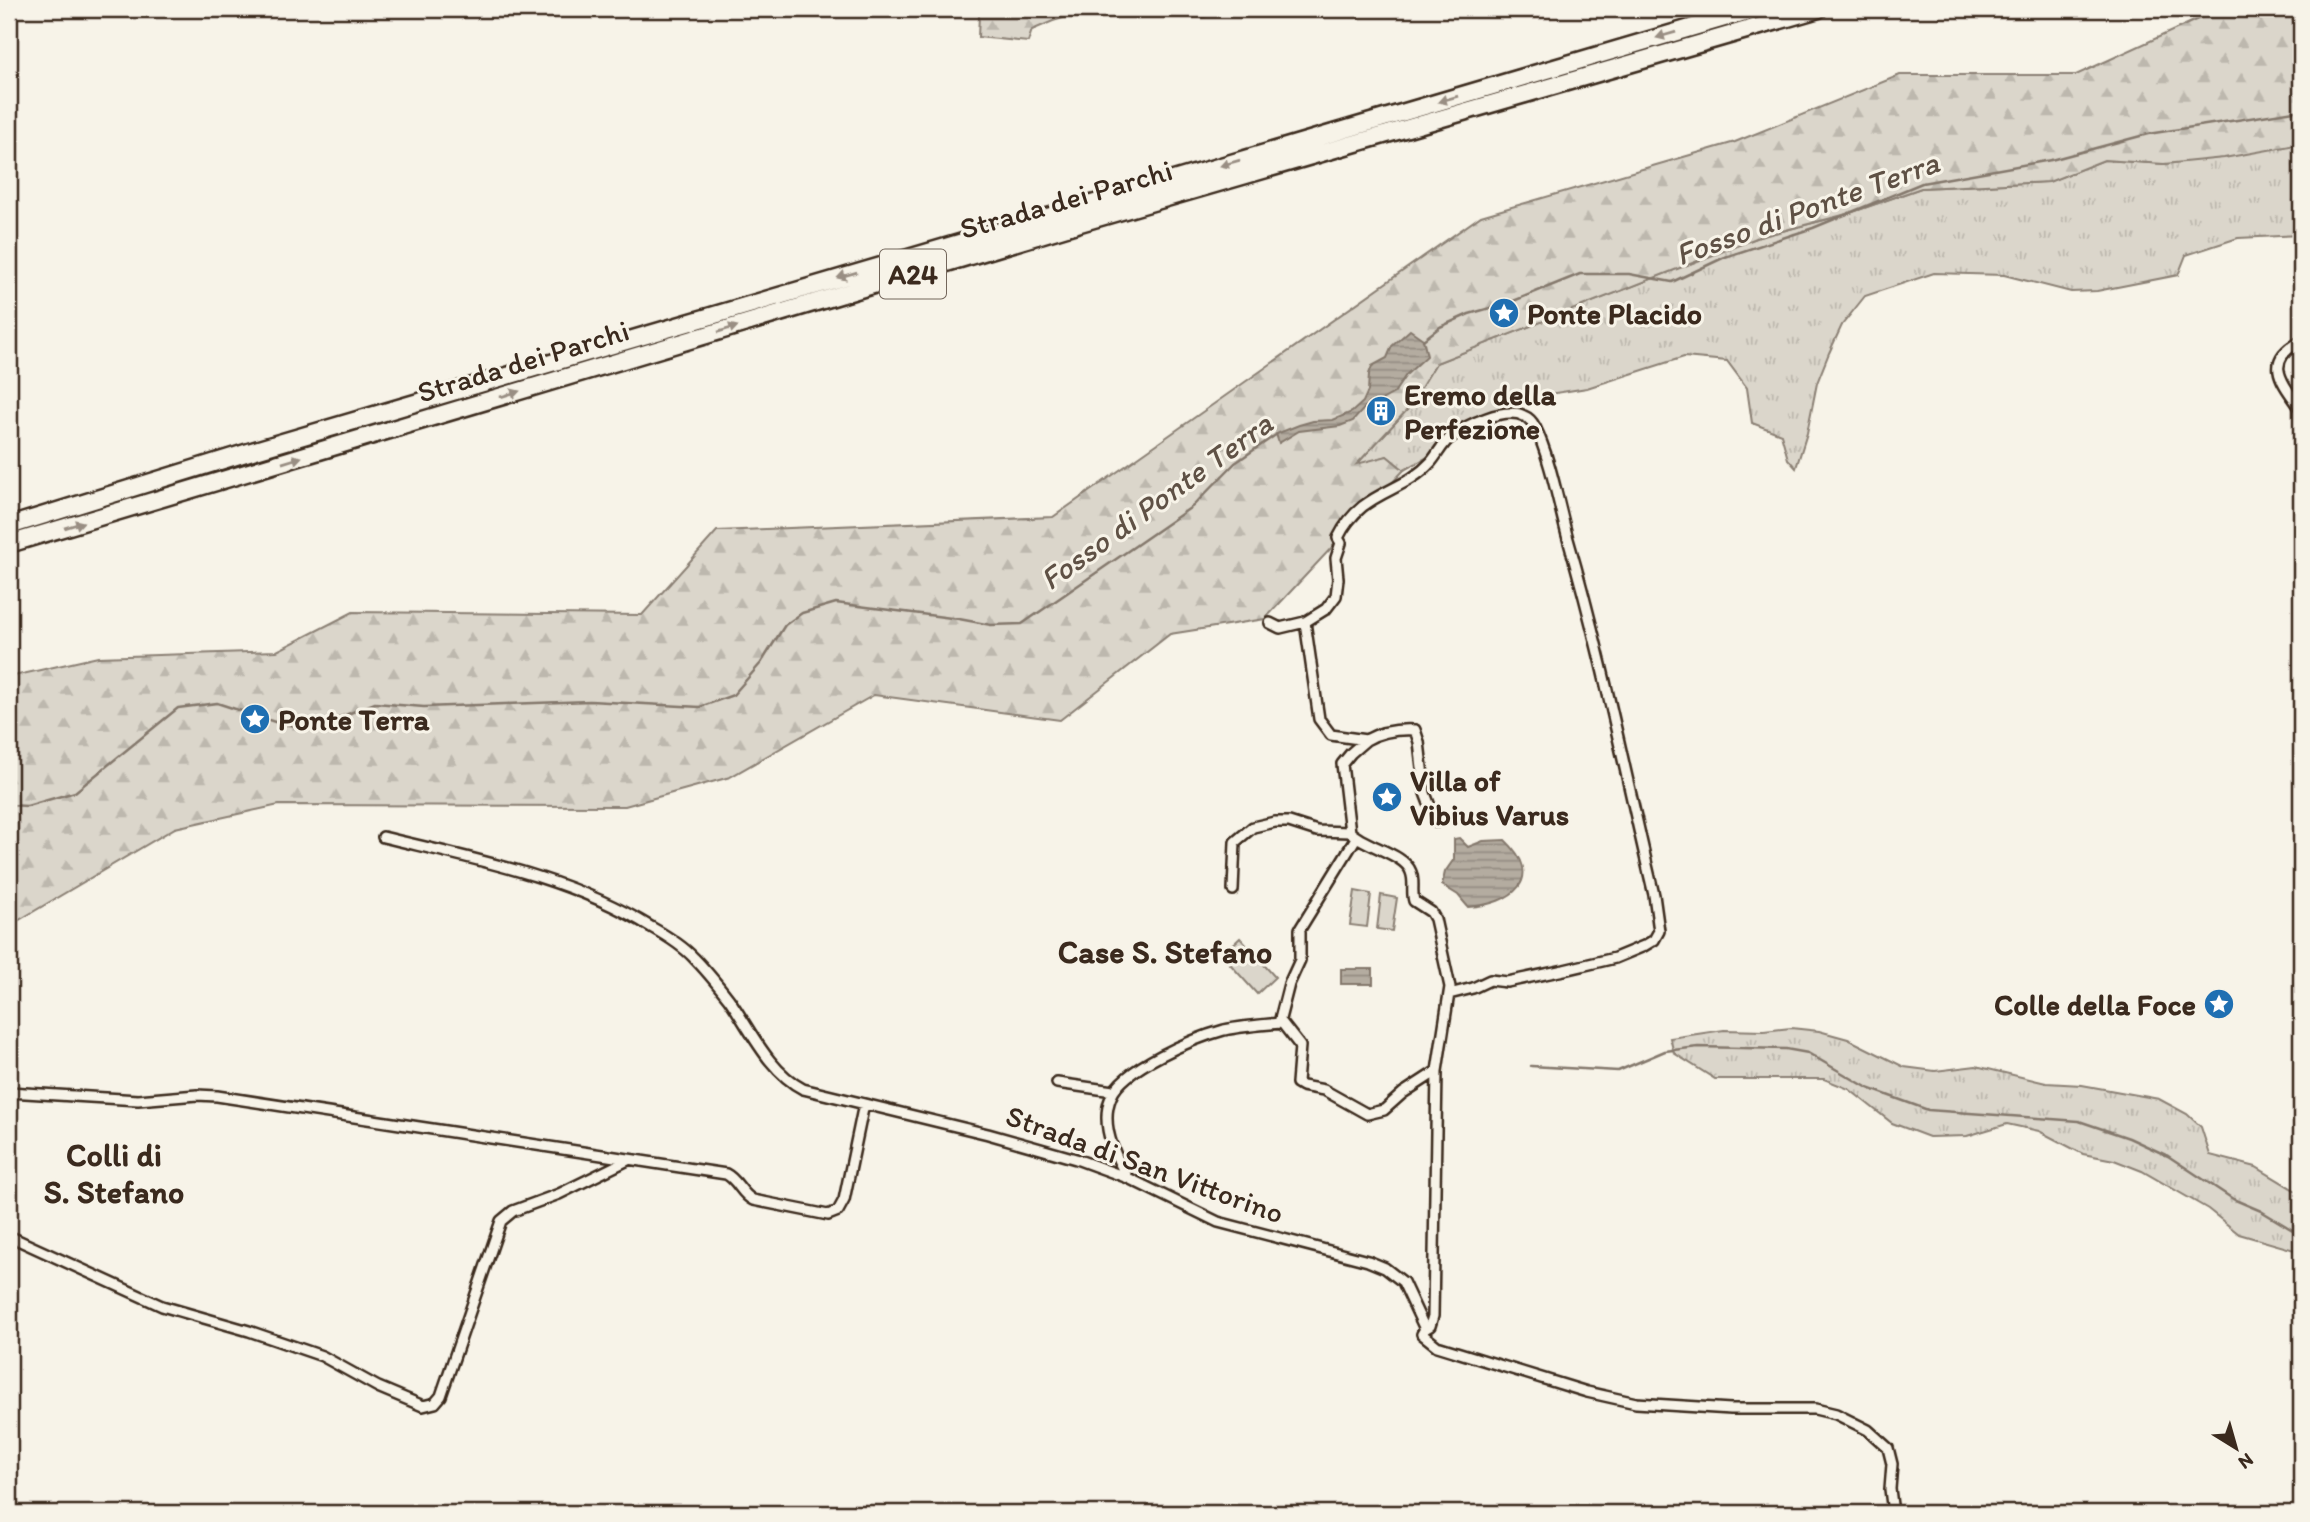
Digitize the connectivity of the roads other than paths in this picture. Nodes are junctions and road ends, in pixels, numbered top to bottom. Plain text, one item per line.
1 (1755, 9) edge
2 (1819, 9) edge
3 (2301, 341) edge
4 (2301, 409) edge
5 (9, 526) edge
6 (9, 544) edge
7 (1304, 622) junction
8 (1270, 623) dead end
9 (1366, 740) junction
10 (1436, 822) dead end
11 (1353, 835) junction
12 (383, 837) dead end
13 (1233, 890) dead end
14 (1449, 994) junction
15 (1279, 1023) junction
16 (1437, 1071) junction
17 (1057, 1083) dead end
18 (1113, 1091) junction
19 (9, 1092) edge
20 (864, 1104) junction
21 (628, 1160) junction
22 (1128, 1178) junction
23 (9, 1236) edge
24 (1425, 1329) junction
25 (1893, 1513) edge

1 -> 5 highway, Strada dei Parchi / A24
6 -> 2 highway, Strada dei Parchi / A24
3 - 4 street
7 - 8 street
7 - 9 street
7 - 14 street
9 - 10 street
9 - 11 street
11 - 13 street
11 - 14 street
11 - 15 street
12 - 20 street, Strada di San Vittorino
14 - 16 street
15 - 16 street
15 - 18 street
16 - 24 street
17 - 18 street
18 - 22 street
19 - 21 street
20 - 21 street
20 - 22 street, Strada di San Vittorino
21 - 23 street
22 - 24 street, Strada di San Vittorino
24 - 25 street, Strada di San Vittorino

